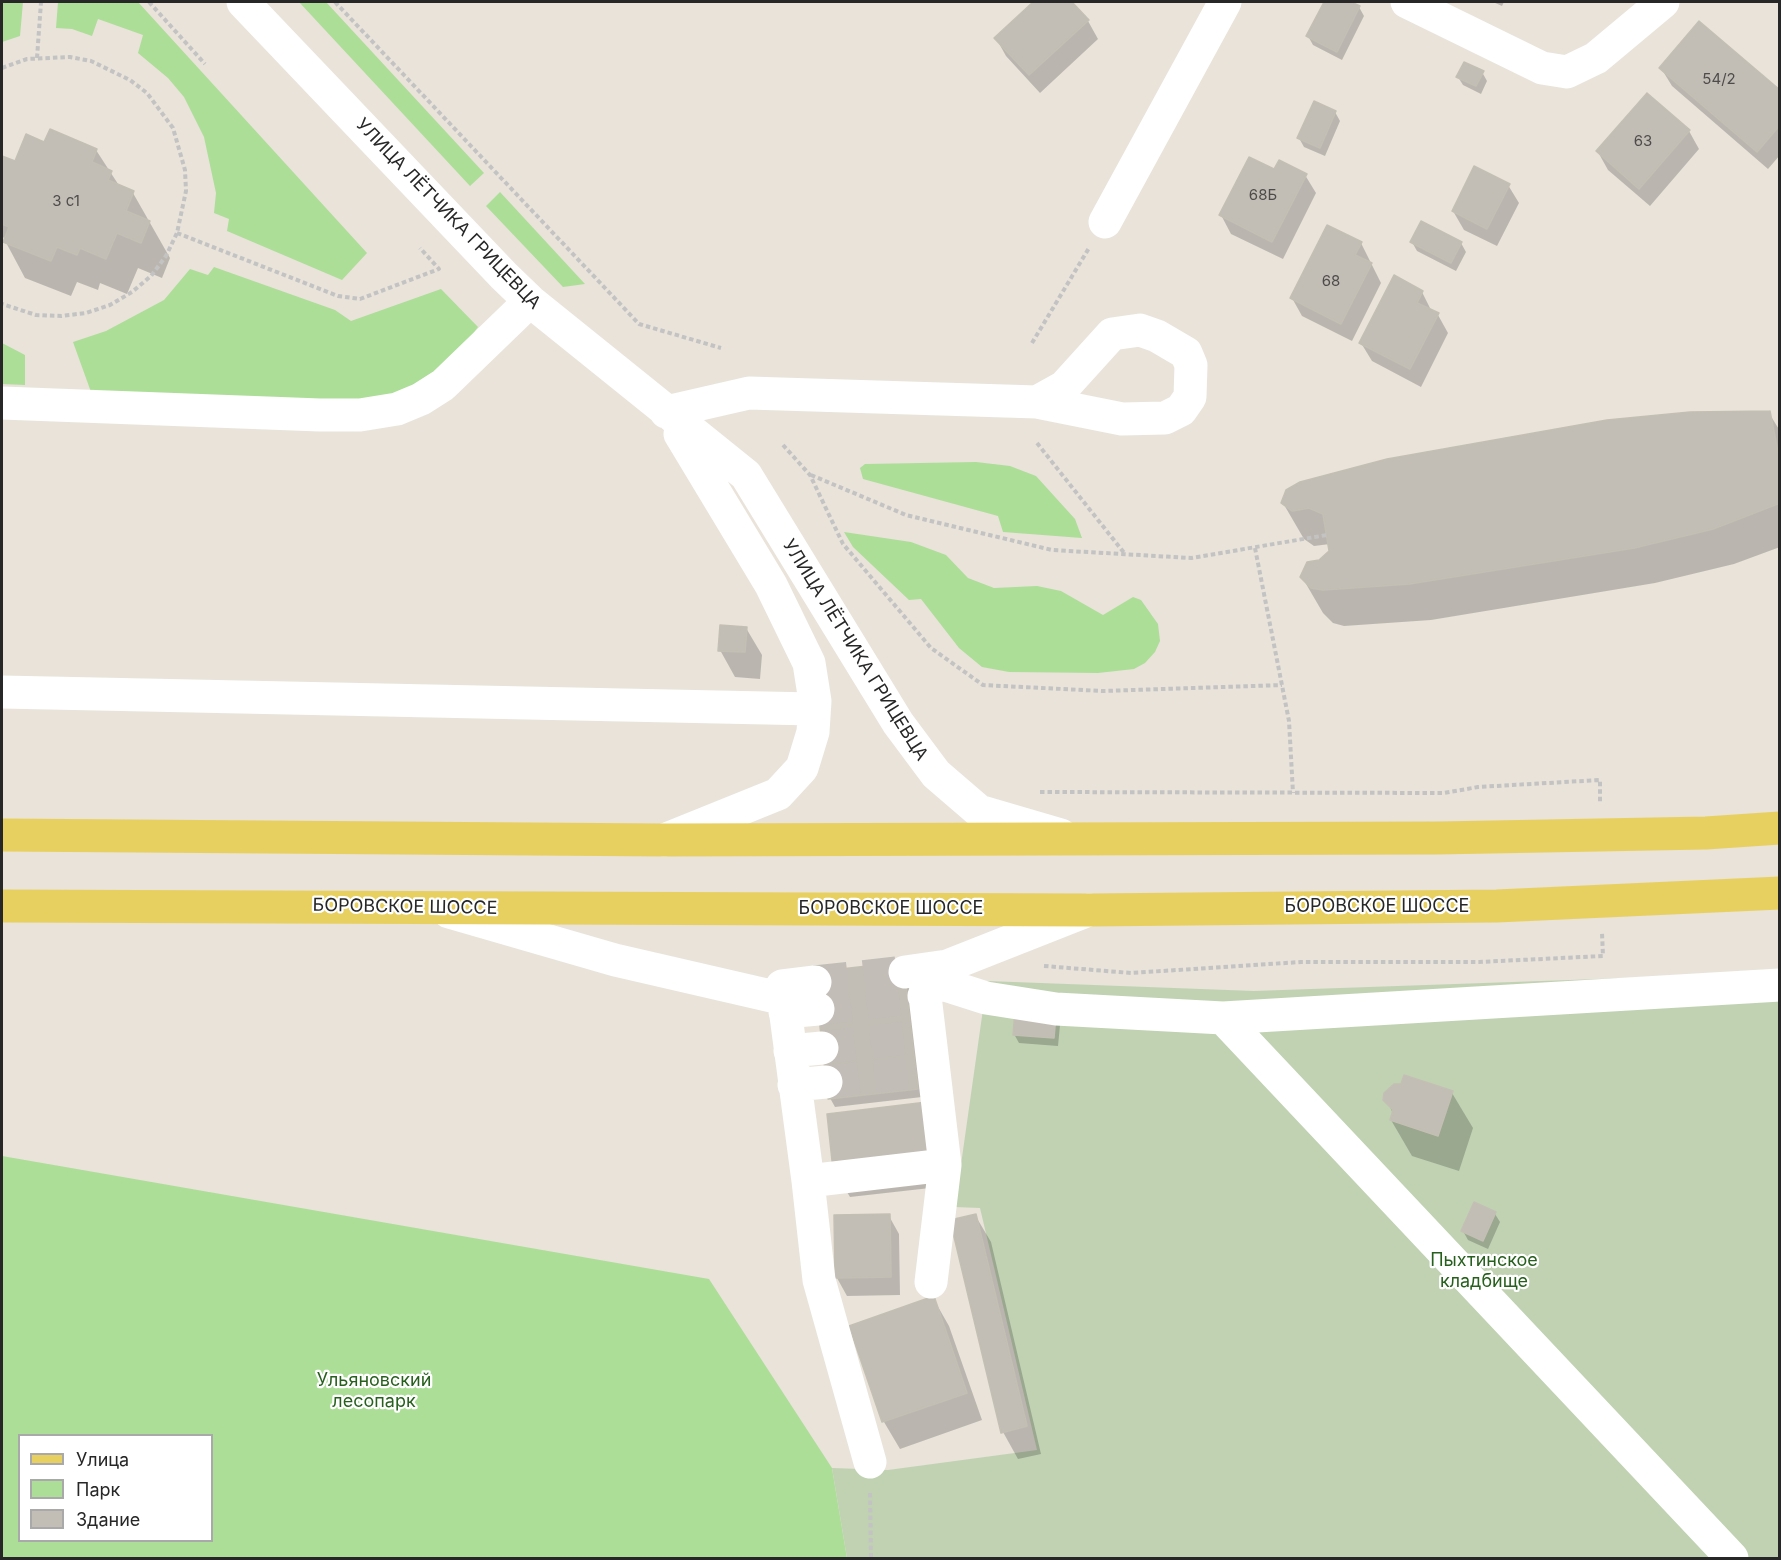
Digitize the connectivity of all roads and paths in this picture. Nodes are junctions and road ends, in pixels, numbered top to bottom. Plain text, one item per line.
1 (41, 2) edge
2 (149, 2) edge
3 (243, 2) edge
4 (335, 2) edge
5 (1225, 2) edge
6 (1407, 2) edge
7 (1663, 2) edge
8 (37, 58) junction
9 (206, 64) dead end
10 (2, 68) edge
11 (1105, 222) joint
12 (177, 234) junction
13 (420, 248) dead end
14 (530, 301) junction
15 (2, 304) edge
16 (1032, 343) dead end
17 (721, 348) dead end
18 (1036, 402) dead end
19 (2, 403) edge
20 (666, 412) junction
21 (1037, 443) dead end
22 (783, 445) dead end
23 (810, 475) junction
24 (1327, 535) dead end
25 (1254, 548) junction
26 (1125, 554) junction
27 (1282, 685) junction
28 (2, 692) edge
29 (814, 709) junction
30 (1600, 780) dead end
31 (1033, 792) dead end
32 (1293, 793) junction
33 (1779, 828) edge
34 (2, 836) edge
35 (1078, 839) junction
36 (664, 840) junction
37 (1779, 893) edge
38 (2, 906) edge
39 (435, 908) junction
40 (1090, 910) junction
41 (1603, 956) dead end
42 (1036, 965) dead end
43 (925, 983) junction
44 (1779, 985) edge
45 (816, 995) tunnel mouth
46 (784, 1005) junction
47 (1223, 1018) junction
48 (822, 1048) tunnel mouth
49 (790, 1051) junction
50 (826, 1082) tunnel mouth
51 (794, 1085) junction
52 (945, 1165) junction
53 (808, 1181) junction
54 (931, 1282) dead end
55 (870, 1462) joint
56 (871, 1558) edge
57 (1732, 1558) edge

1 - 8 path
2 - 9 path
3 - 14 street, УЛИЦА ЛЁТЧИКА ГРИЦЕВЦА
4 - 17 path
5 - 11 street
6 - 7 street
8 - 10 path
8 - 12 path
11 - 16 path
12 - 13 path
12 - 15 path
14 - 19 street
14 - 20 street, УЛИЦА ЛЁТЧИКА ГРИЦЕВЦА
18 - 20 street
20 - 29 street, УЛИЦА ЛЁТЧИКА ГРИЦЕВЦА
20 - 35 street, УЛИЦА ЛЁТЧИКА ГРИЦЕВЦА
21 - 26 path
22 - 23 path
23 - 26 path
23 - 27 path
24 - 25 path
25 - 26 path
25 - 27 path
27 - 32 path
28 - 29 street
29 - 36 street, УЛИЦА ЛЁТЧИКА ГРИЦЕВЦА
30 - 32 path
31 - 32 path
33 - 35 main road
34 - 36 main road
35 - 36 main road
37 - 40 main road, БОРОВСКОЕ ШОССЕ
38 - 39 main road, БОРОВСКОЕ ШОССЕ
39 - 40 main road, БОРОВСКОЕ ШОССЕ
39 - 46 street
40 - 43 street
41 - 42 path
43 - 47 street
43 - 52 street
44 - 47 street
45 - 46 street
46 - 49 street
47 - 57 street
48 - 49 street
49 - 51 street
50 - 51 street
51 - 53 street
52 - 53 street
52 - 54 street
53 - 55 street
55 - 56 path

